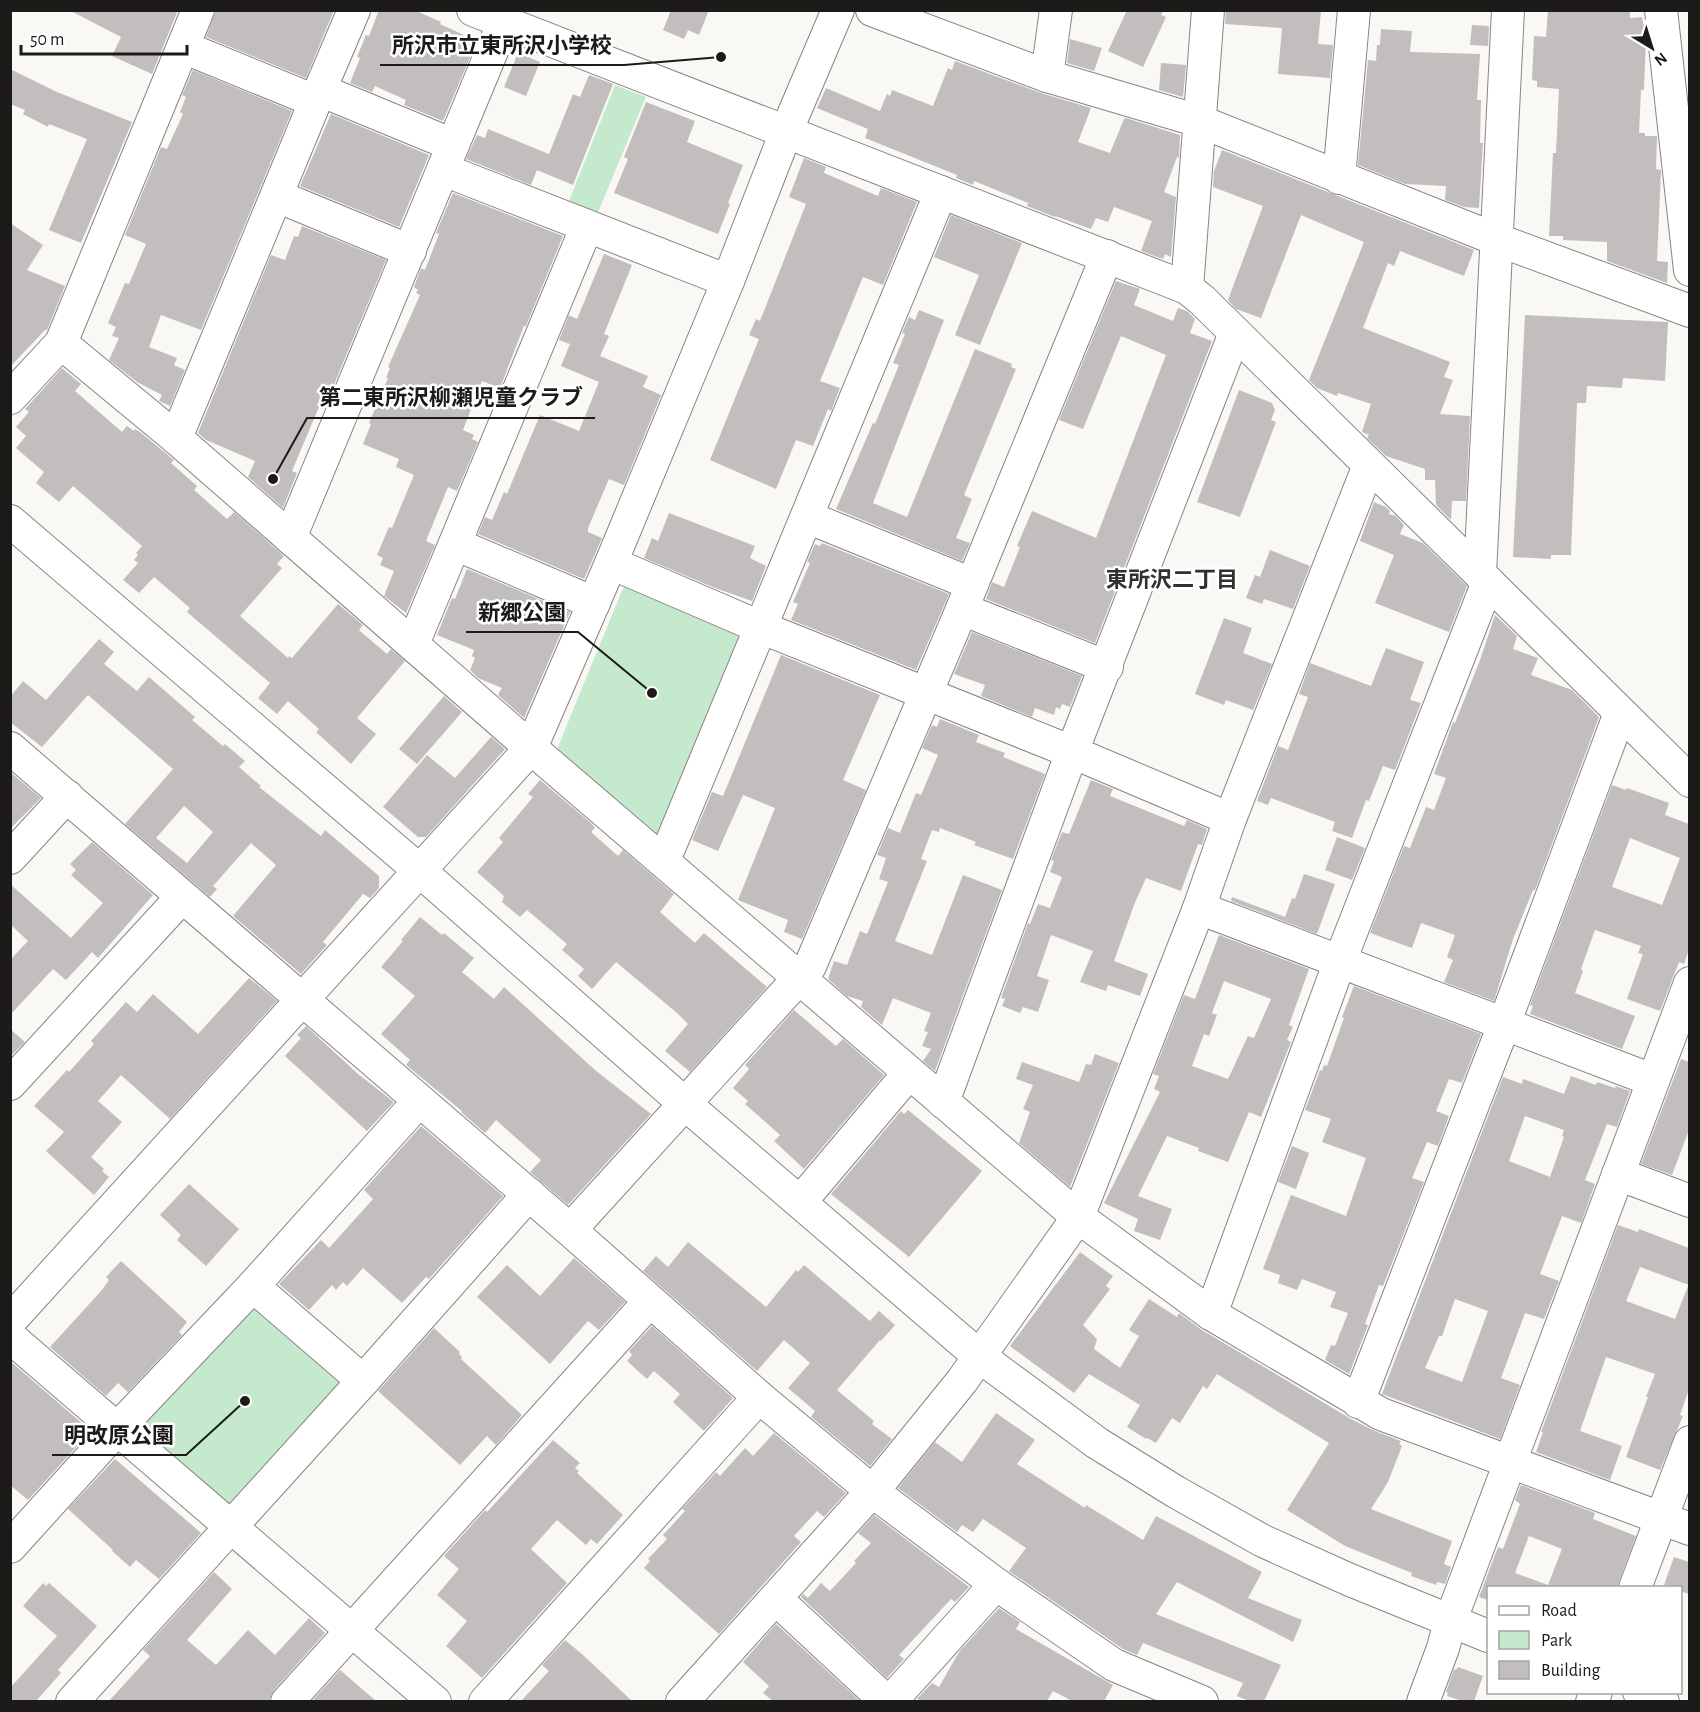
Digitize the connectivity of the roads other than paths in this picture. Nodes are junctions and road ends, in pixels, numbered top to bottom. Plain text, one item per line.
1 (198, 10) edge
2 (354, 10) edge
3 (473, 10) edge
4 (838, 10) edge
5 (872, 10) edge
6 (1056, 10) edge
7 (1208, 10) edge
8 (1354, 10) edge
9 (1508, 10) edge
10 (1661, 10) edge
11 (504, 22) junction
12 (183, 47) junction
13 (1047, 76) junction
14 (317, 96) junction
15 (1199, 121) junction
16 (786, 132) junction
17 (449, 157) junction
18 (1340, 178) junction
19 (941, 192) junction
20 (277, 196) junction
21 (587, 226) junction
22 (1498, 240) junction
23 (410, 250) junction
24 (1107, 256) junction
25 (1689, 270) edge
26 (728, 281) junction
27 (1187, 288) junction
28 (1689, 311) edge
29 (1235, 333) junction
30 (60, 343) junction
31 (10, 398) edge
32 (176, 438) junction
33 (1369, 465) junction
34 (807, 517) junction
35 (10, 521) edge
36 (290, 538) junction
37 (455, 544) junction
38 (611, 563) junction
39 (1484, 578) junction
40 (967, 596) junction
41 (594, 603) junction
42 (759, 627) junction
43 (413, 644) junction
44 (1107, 667) junction
45 (924, 694) junction
46 (1620, 713) junction
47 (10, 748) edge
48 (531, 748) junction
49 (1072, 752) junction
50 (1689, 781) edge
51 (67, 796) junction
52 (1230, 819) junction
53 (10, 858) edge
54 (662, 860) junction
55 (420, 872) junction
56 (182, 897) junction
57 (1199, 908) junction
58 (1340, 961) junction
59 (800, 978) junction
60 (1689, 983) edge
61 (303, 1000) junction
62 (1504, 1023) junction
63 (909, 1072) junction
64 (1652, 1080) junction
65 (10, 1084) edge
66 (419, 1101) junction
67 (943, 1102) junction
68 (684, 1103) junction
69 (1618, 1174) junction
70 (529, 1194) junction
71 (1689, 1201) edge
72 (801, 1202) junction
73 (1078, 1217) junction
74 (570, 1230) junction
75 (253, 1286) junction
76 (650, 1301) junction
77 (1211, 1314) junction
78 (10, 1321) edge
79 (10, 1337) edge
80 (979, 1356) junction
81 (363, 1381) junction
82 (759, 1397) junction
83 (1359, 1402) junction
84 (118, 1428) junction
85 (1689, 1442) edge
86 (1510, 1462) junction
87 (872, 1491) junction
88 (1660, 1519) junction
89 (231, 1525) junction
90 (1689, 1529) edge
91 (10, 1547) edge
92 (996, 1584) junction
93 (1635, 1586) edge
94 (776, 1599) junction
95 (1450, 1622) junction
96 (350, 1630) junction
97 (1487, 1636) edge
98 (1644, 1694) edge
99 (72, 1701) edge
100 (287, 1701) edge
101 (435, 1701) edge
102 (485, 1701) edge
103 (682, 1701) edge
104 (889, 1701) edge
105 (1202, 1701) edge
106 (1423, 1701) edge
107 (1663, 1701) edge

1 - 12 street
2 - 14 street
3 - 11 street
4 - 16 street
5 - 13 street
6 - 13 street
7 - 15 street
8 - 18 street
9 - 22 street
10 - 25 street
11 - 16 street
11 - 17 street
12 - 14 street
12 - 30 street
13 - 15 street
14 - 17 street
14 - 20 street
15 - 18 street
15 - 27 street
16 - 19 street
16 - 26 street
17 - 21 street
17 - 23 street
18 - 22 street
19 - 24 street
19 - 34 street
20 - 23 street
20 - 32 street
21 - 26 street
21 - 37 street
22 - 28 street
22 - 39 street
23 - 36 street
24 - 27 street
24 - 40 street
26 - 38 street
27 - 29 street
29 - 33 street
29 - 44 street
30 - 31 street
30 - 32 street
32 - 36 street
33 - 39 street
33 - 52 street
34 - 40 street
34 - 42 street
35 - 55 street
36 - 43 street
37 - 41 street
37 - 43 street
38 - 41 street
38 - 42 street
39 - 46 street
39 - 58 street
40 - 44 street
40 - 45 street
41 - 48 street
42 - 45 street
42 - 54 street
43 - 48 street
44 - 49 street
45 - 49 street
45 - 59 street
46 - 50 street
46 - 62 street
47 - 51 street
48 - 54 street
48 - 55 street
49 - 52 street
49 - 67 street
51 - 53 street
51 - 56 street
52 - 57 street
54 - 59 street
55 - 61 street
55 - 68 street
56 - 61 street
56 - 65 street
57 - 58 street
57 - 73 street
58 - 62 street
58 - 77 street
59 - 63 street
59 - 68 street
60 - 64 street
61 - 66 street
61 - 78 street
62 - 64 street
62 - 83 street
63 - 67 street
63 - 72 street
64 - 69 street
66 - 70 street
66 - 75 street
67 - 73 street
68 - 72 street
68 - 74 street
69 - 71 street
69 - 86 street
70 - 74 street
70 - 81 street
72 - 80 street
73 - 77 street
73 - 80 street
74 - 76 street
75 - 81 street
75 - 84 street
76 - 82 street
76 - 96 street
77 - 83 street
79 - 84 street
80 - 87 street
80 - 95 street
81 - 89 street
82 - 87 street
82 - 102 street
83 - 86 street
84 - 89 street
84 - 91 street
85 - 88 street
86 - 88 street
86 - 95 street
87 - 92 street
87 - 94 street
88 - 90 street
88 - 93 street
89 - 96 street
89 - 99 street
92 - 104 street
92 - 105 street
94 - 103 street
94 - 104 street
95 - 97 street
95 - 106 street
96 - 100 street
96 - 101 street
98 - 107 street

